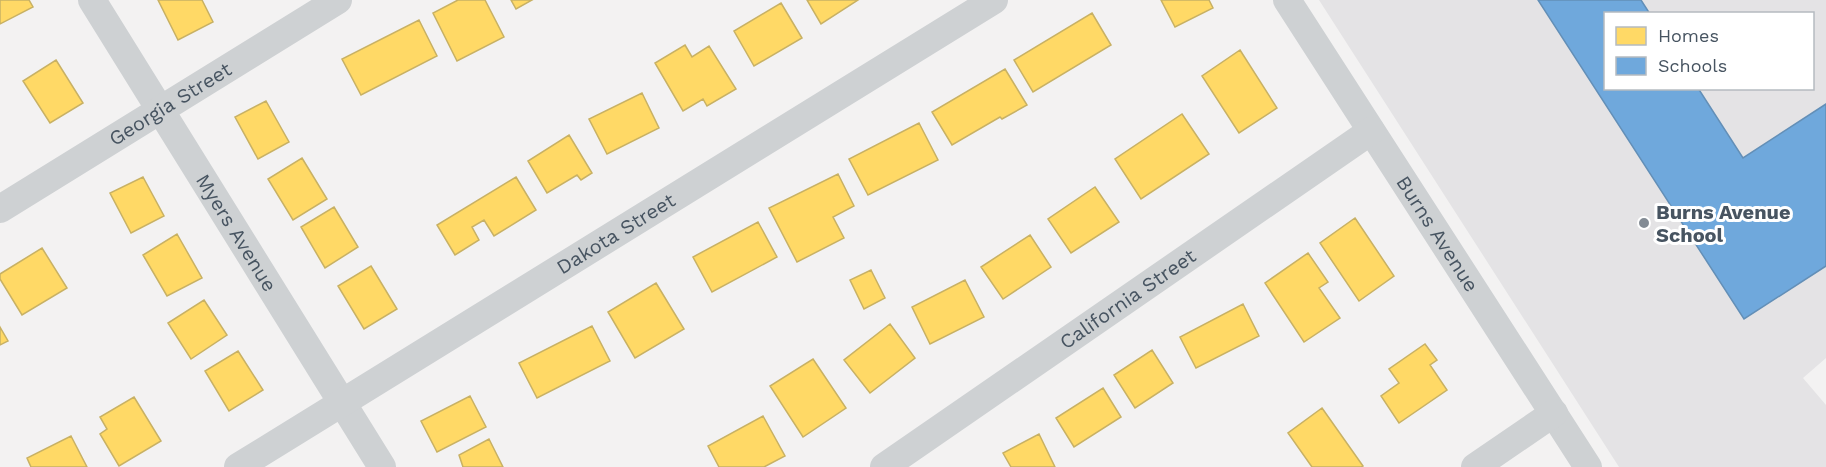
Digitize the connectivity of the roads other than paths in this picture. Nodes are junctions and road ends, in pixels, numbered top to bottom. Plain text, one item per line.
1 (92, 0) edge
2 (338, 0) edge
3 (994, 0) edge
4 (1287, 0) edge
5 (160, 110) junction
6 (1371, 131) junction
7 (0, 209) edge
8 (343, 403) junction
9 (1554, 413) junction
10 (238, 467) edge
11 (382, 467) edge
12 (884, 467) edge
13 (1475, 467) edge
14 (1588, 467) edge

1 - 5 street, Myers Avenue
2 - 5 street, Georgia Street
3 - 8 street, Dakota Street
4 - 6 street, Burns Avenue
5 - 7 street, Georgia Street
5 - 8 street, Myers Avenue
6 - 9 street, Burns Avenue
6 - 12 street, California Street
8 - 10 street, Dakota Street
8 - 11 street, Myers Avenue
9 - 13 street
9 - 14 street, Burns Avenue

